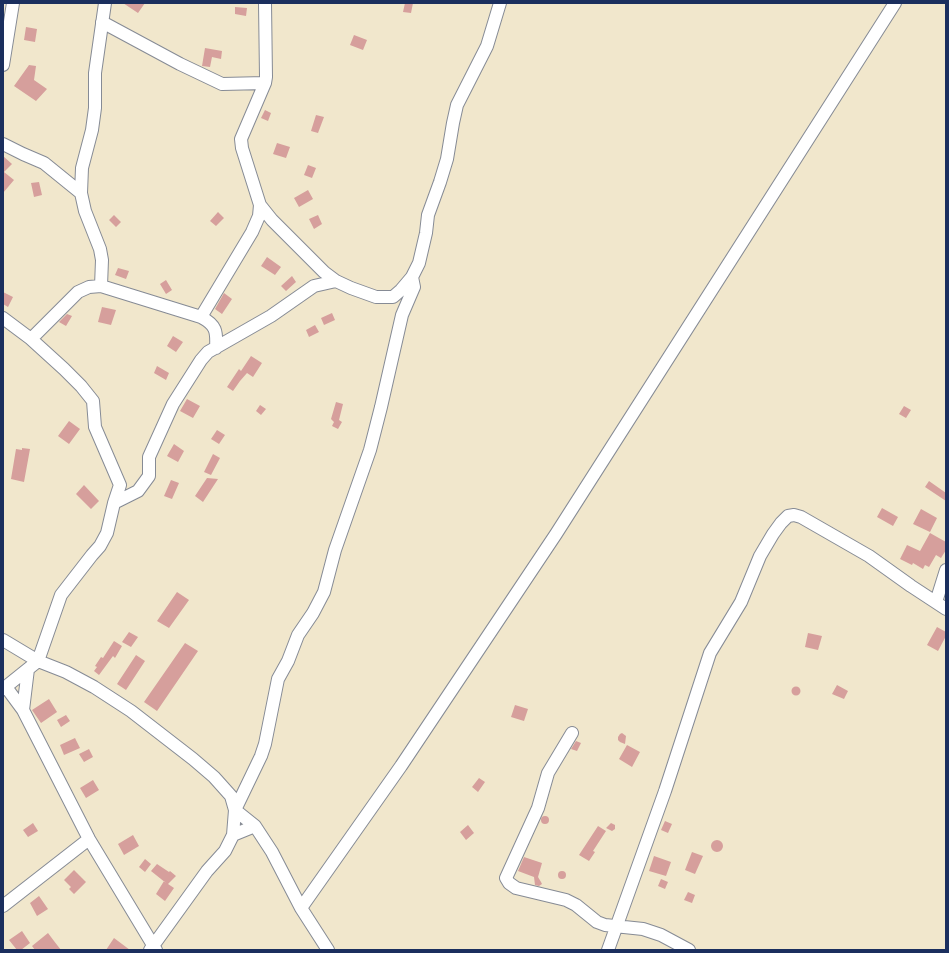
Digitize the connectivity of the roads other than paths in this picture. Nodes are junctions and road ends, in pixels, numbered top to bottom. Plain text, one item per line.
1 (105, 3) edge
2 (265, 3) edge
3 (500, 3) edge
4 (895, 3) edge
5 (9, 8) edge
6 (102, 22) junction
7 (3, 64) edge
8 (264, 84) junction
9 (3, 144) edge
10 (81, 193) junction
11 (260, 206) junction
12 (317, 267) junction
13 (412, 277) junction
14 (336, 281) junction
15 (100, 286) junction
16 (314, 286) junction
17 (201, 317) junction
18 (3, 318) edge
19 (31, 339) junction
20 (216, 348) junction
21 (114, 503) junction
22 (946, 570) edge
23 (936, 602) junction
24 (946, 609) edge
25 (3, 640) edge
26 (38, 661) junction
27 (28, 669) junction
28 (4, 688) edge
29 (23, 710) junction
30 (572, 733) dead end
31 (235, 810) junction
32 (255, 826) junction
33 (233, 835) junction
34 (89, 839) junction
35 (3, 906) edge
36 (301, 908) junction
37 (616, 927) junction
38 (153, 949) edge
39 (328, 950) edge
40 (608, 950) edge
41 (689, 950) edge

1 - 6 street
2 - 8 street
3 - 13 street
4 - 36 street
5 - 7 street
6 - 8 street
6 - 10 street
8 - 11 street
9 - 10 street
10 - 15 street
11 - 12 street
11 - 17 street
12 - 14 street
12 - 16 street
13 - 14 street
13 - 31 street
14 - 16 street
15 - 17 street
15 - 19 street
16 - 20 street
17 - 20 street
18 - 19 street
19 - 21 street
20 - 21 street
21 - 26 street
22 - 23 street
23 - 24 street
23 - 37 street
25 - 26 street
26 - 27 street
26 - 31 street
27 - 28 street
27 - 29 street
28 - 29 street
29 - 34 street
30 - 37 street
31 - 32 street
31 - 33 street
32 - 33 street
32 - 36 street
33 - 38 street
34 - 35 street
34 - 38 street
36 - 39 street
37 - 40 street
37 - 41 street

